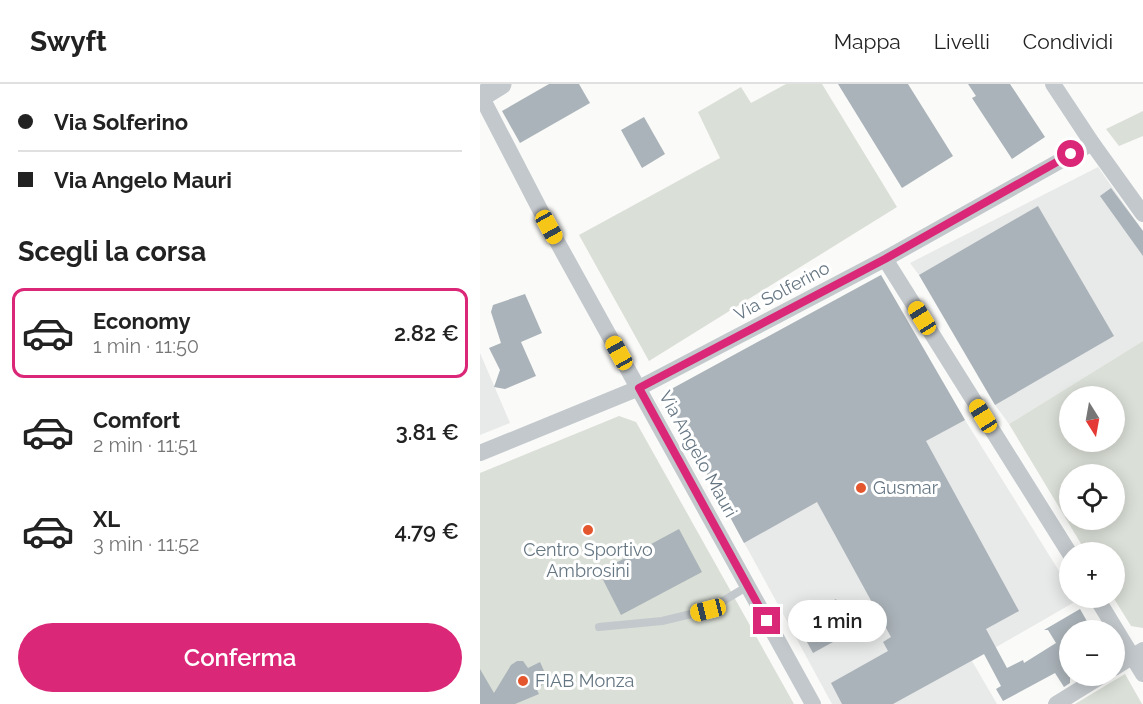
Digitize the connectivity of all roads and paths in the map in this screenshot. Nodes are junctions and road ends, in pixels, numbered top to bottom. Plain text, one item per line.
1 (501, 84) edge
2 (1053, 84) edge
3 (480, 95) edge
4 (1092, 143) junction
5 (1143, 214) edge
6 (885, 259) junction
7 (639, 388) junction
8 (480, 453) edge
9 (1062, 542) edge
10 (748, 586) junction
11 (1104, 608) edge
12 (599, 627) dead end
13 (1138, 654) edge
14 (1125, 662) edge
15 (1143, 674) edge
16 (1085, 686) edge
17 (813, 704) edge
18 (1056, 704) edge

1 - 3 street
2 - 4 street
3 - 7 street, Via Angelo Mauri
4 - 5 street
4 - 6 street, Via Solferino
6 - 7 street, Via Solferino
6 - 9 street
7 - 8 street, Via Solferino
7 - 10 street, Via Angelo Mauri
10 - 12 lane
10 - 17 street, Via Angelo Mauri
11 - 13 street
13 - 14 street
13 - 15 street
16 - 18 street

